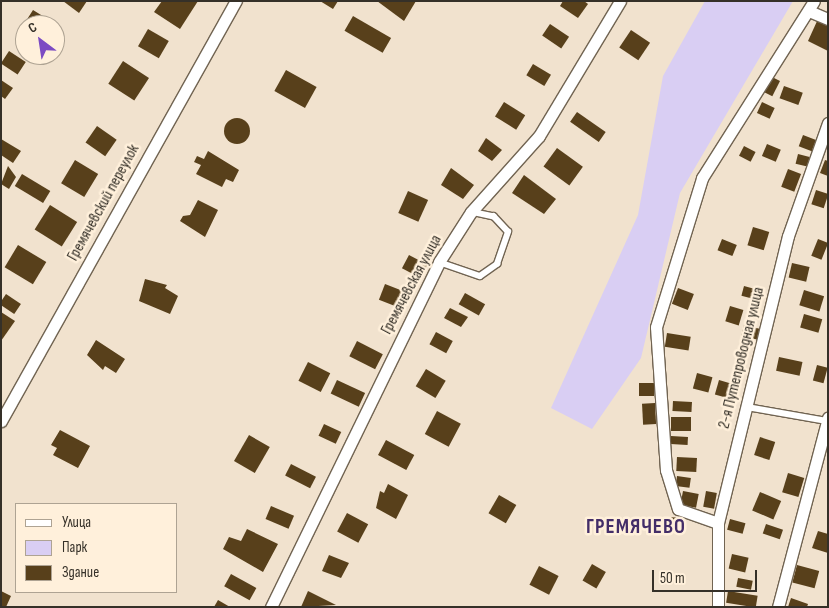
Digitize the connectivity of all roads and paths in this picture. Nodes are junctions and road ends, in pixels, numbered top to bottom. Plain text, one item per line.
1 (236, 1) edge
2 (620, 1) edge
3 (811, 6) edge
4 (828, 19) edge
5 (828, 123) edge
6 (471, 212) junction
7 (439, 262) junction
8 (747, 407) junction
9 (827, 420) edge
10 (1, 421) edge
11 (718, 523) junction
12 (270, 607) edge
13 (718, 607) edge
14 (778, 607) edge

1 - 10 street, Гремячевский переулок
2 - 6 street, Гремячевская улица
3 - 4 street
3 - 11 street
5 - 8 street, 2-я Путепроводная улица
6 - 7 street, Гремячевская улица
6 - 7 lane
7 - 12 street, Гремячевская улица
8 - 9 lane
8 - 11 street, 2-я Путепроводная улица
9 - 14 street
11 - 13 street, 2-я Путепроводная улица

